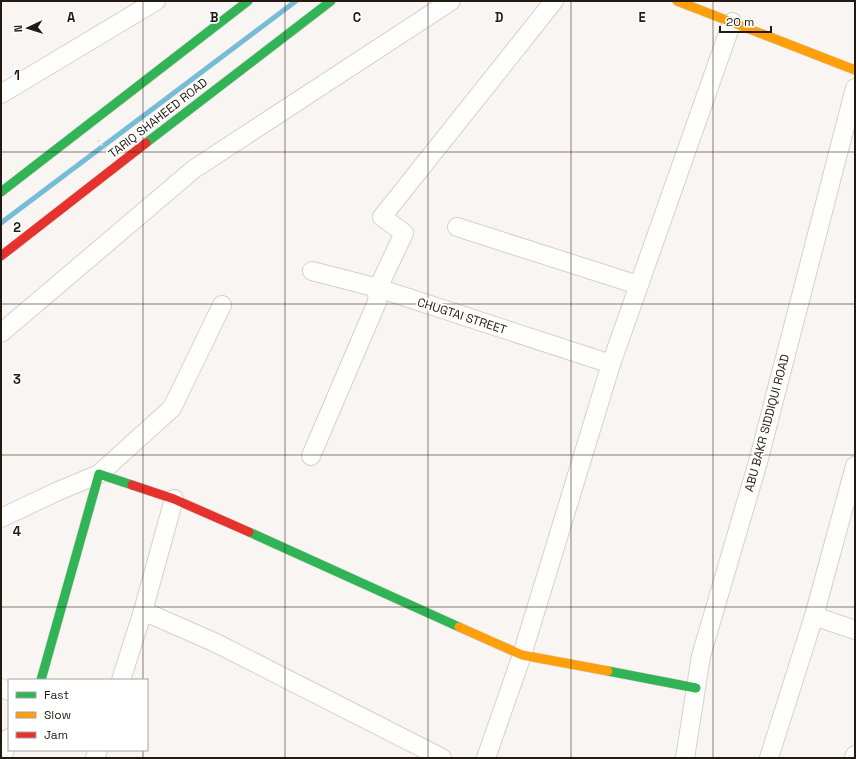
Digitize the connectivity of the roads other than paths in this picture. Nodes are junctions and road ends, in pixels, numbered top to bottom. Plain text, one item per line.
1 (156, 1) edge
2 (248, 1) edge
3 (331, 1) edge
4 (554, 1) edge
5 (677, 1) edge
6 (441, 4) edge
7 (732, 22) junction
8 (855, 70) edge
9 (855, 88) edge
10 (1, 94) edge
11 (1, 192) edge
12 (457, 227) dead end
13 (1, 256) edge
14 (312, 271) dead end
15 (638, 285) junction
16 (378, 288) junction
17 (222, 305) dead end
18 (1, 333) edge
19 (611, 364) junction
20 (311, 456) dead end
21 (855, 466) edge
22 (99, 474) junction
23 (174, 499) junction
24 (1, 518) edge
25 (143, 611) junction
26 (814, 616) junction
27 (855, 630) edge
28 (522, 655) junction
29 (41, 679) edge
30 (121, 679) edge
31 (696, 688) junction
32 (8, 741) edge
33 (855, 755) edge
34 (2, 758) edge
35 (442, 758) edge
36 (486, 758) edge
37 (685, 758) edge
38 (769, 758) edge
39 (854, 758) edge

1 - 10 street
2 - 11 street
3 - 13 street, TARIQ SHAHEED ROAD
4 - 16 street
5 - 7 street
6 - 18 street
7 - 8 street
7 - 15 street
9 - 31 street, ABU BAKR SIDDIQUI ROAD
12 - 15 street
14 - 16 street, CHUGTAI STREET
15 - 19 street
16 - 19 street, CHUGTAI STREET
16 - 20 street
17 - 22 street
19 - 28 street
21 - 26 street
22 - 23 street
22 - 24 street
22 - 29 street
23 - 25 street
23 - 28 street
25 - 30 street
25 - 35 street
26 - 27 street
26 - 38 street
28 - 31 street
28 - 36 street
31 - 37 street, ABU BAKR SIDDIQUI ROAD
32 - 34 street
33 - 39 street

